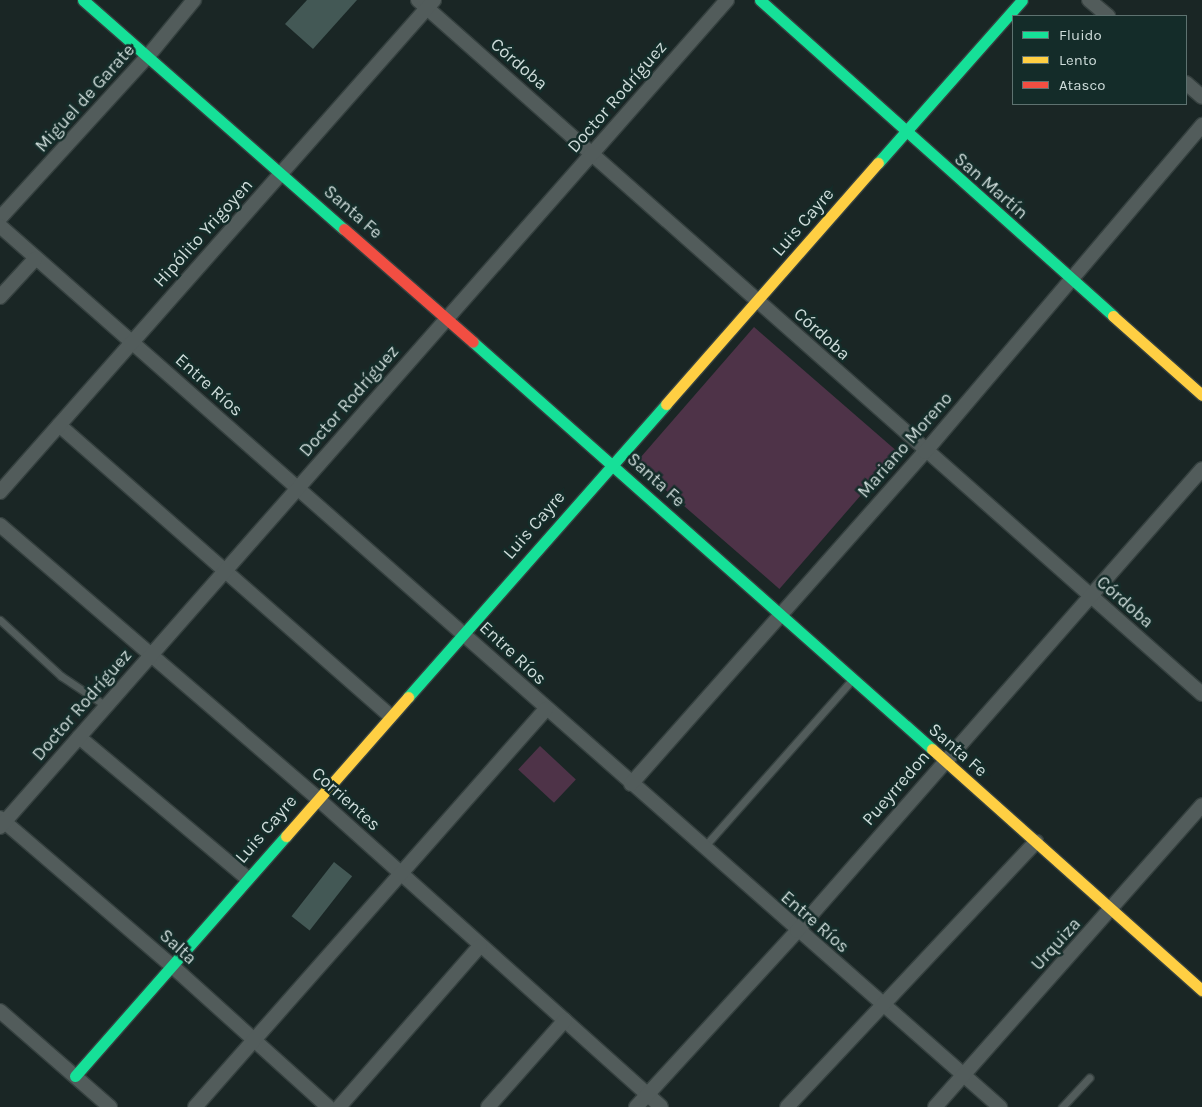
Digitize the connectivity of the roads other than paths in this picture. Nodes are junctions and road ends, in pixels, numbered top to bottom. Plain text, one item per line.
1 (84, 0) edge
2 (194, 0) edge
3 (727, 0) edge
4 (760, 0) edge
5 (1022, 0) edge
6 (1089, 0) edge
7 (426, 3) edge
8 (1107, 15) edge
9 (149, 55) junction
10 (1187, 84) edge
11 (1202, 97) edge
12 (1202, 124) edge
13 (905, 133) junction
14 (592, 153) junction
15 (282, 173) junction
16 (0, 218) edge
17 (0, 226) edge
18 (35, 259) junction
19 (1070, 279) junction
20 (0, 297) edge
21 (758, 300) junction
22 (448, 318) junction
23 (131, 340) junction
24 (1202, 395) edge
25 (59, 425) junction
26 (925, 452) junction
27 (612, 464) junction
28 (1202, 469) edge
29 (297, 489) junction
30 (0, 492) edge
31 (0, 525) edge
32 (225, 571) junction
33 (1092, 598) junction
34 (780, 616) junction
35 (0, 620) edge
36 (464, 632) junction
37 (151, 654) junction
38 (852, 680) junction
39 (1202, 694) edge
40 (106, 706) junction
41 (546, 709) junction
42 (390, 716) junction
43 (79, 737) junction
44 (945, 761) junction
45 (631, 784) junction
46 (317, 798) junction
47 (1202, 805) edge
48 (1, 822) edge
49 (1036, 842) junction
50 (703, 848) junction
51 (399, 874) junction
52 (247, 878) junction
53 (1112, 910) junction
54 (797, 931) junction
55 (480, 946) junction
56 (170, 964) junction
57 (1202, 990) edge
58 (882, 1005) junction
59 (0, 1011) edge
60 (565, 1020) junction
61 (252, 1040) junction
62 (963, 1075) junction
63 (75, 1076) junction
64 (1089, 1078) dead end
65 (647, 1095) junction
66 (110, 1107) edge
67 (195, 1107) edge
68 (328, 1107) edge
69 (339, 1107) edge
70 (488, 1107) edge
71 (636, 1107) edge
72 (661, 1107) edge
73 (787, 1107) edge
74 (935, 1107) edge
75 (1000, 1107) edge
76 (1062, 1107) edge

1 - 9 street, Santa Fe
2 - 9 street, Miguel de Garate
3 - 14 street, Doctor Rodríguez
4 - 13 street, San Martín
5 - 13 street, Luis Cayre
6 - 8 street
7 - 14 street, Córdoba
7 - 15 street, Hipólito Yrigoyen
9 - 15 street, Santa Fe
9 - 16 street, Miguel de Garate
10 - 11 street
12 - 19 street, Mariano Moreno
13 - 19 street, San Martín
13 - 21 street, Luis Cayre
14 - 21 street, Córdoba
14 - 22 street, Doctor Rodríguez
15 - 22 street, Santa Fe
15 - 23 street, Hipólito Yrigoyen
17 - 18 street, Entre Ríos
18 - 20 street
18 - 23 street, Entre Ríos
19 - 24 street, San Martín
19 - 26 street, Mariano Moreno
21 - 26 street, Córdoba
21 - 27 street, Luis Cayre
22 - 27 street, Santa Fe
22 - 29 street, Doctor Rodríguez
23 - 25 street, Hipólito Yrigoyen
23 - 29 street, Entre Ríos
25 - 30 street, Hipólito Yrigoyen
25 - 32 street
26 - 33 street, Córdoba
26 - 34 street, Mariano Moreno
27 - 34 street, Santa Fe
27 - 36 street, Luis Cayre
28 - 33 street, Pueyrredon
29 - 32 street, Doctor Rodríguez
29 - 36 street, Entre Ríos
31 - 37 street, Corrientes
32 - 37 street, Doctor Rodríguez
32 - 42 street
33 - 39 street, Córdoba
33 - 44 street, Pueyrredon
34 - 38 street, Santa Fe
34 - 45 street, Mariano Moreno
35 - 40 lane
36 - 41 street, Entre Ríos
36 - 42 street, Luis Cayre
37 - 40 street, Doctor Rodríguez
37 - 46 street, Corrientes
38 - 44 street, Santa Fe
38 - 50 lane
40 - 43 street, Doctor Rodríguez
41 - 45 street, Entre Ríos
41 - 51 street
42 - 46 street, Luis Cayre
43 - 48 street, Doctor Rodríguez
43 - 52 street
44 - 49 street, Santa Fe
44 - 54 street, Pueyrredon
45 - 50 street, Entre Ríos
46 - 51 street, Corrientes
46 - 52 street, Luis Cayre
47 - 53 street, Urquiza
48 - 56 street, Salta
49 - 53 street, Santa Fe
49 - 58 street
50 - 54 street, Entre Ríos
51 - 55 street, Corrientes
51 - 61 street
52 - 56 street, Luis Cayre
53 - 57 street, Santa Fe
53 - 62 street, Urquiza
54 - 58 street, Entre Ríos
54 - 65 street, Pueyrredon
55 - 60 street, Corrientes
55 - 69 street
56 - 61 street, Salta
56 - 63 street, Luis Cayre
58 - 62 street, Entre Ríos
58 - 73 street
59 - 63 street
60 - 65 street, Corrientes
60 - 70 street
61 - 67 street
61 - 68 street, Salta
62 - 74 street, Urquiza
62 - 75 street, Entre Ríos
63 - 66 street
64 - 76 lane
65 - 71 street, Pueyrredon
65 - 72 street, Corrientes

